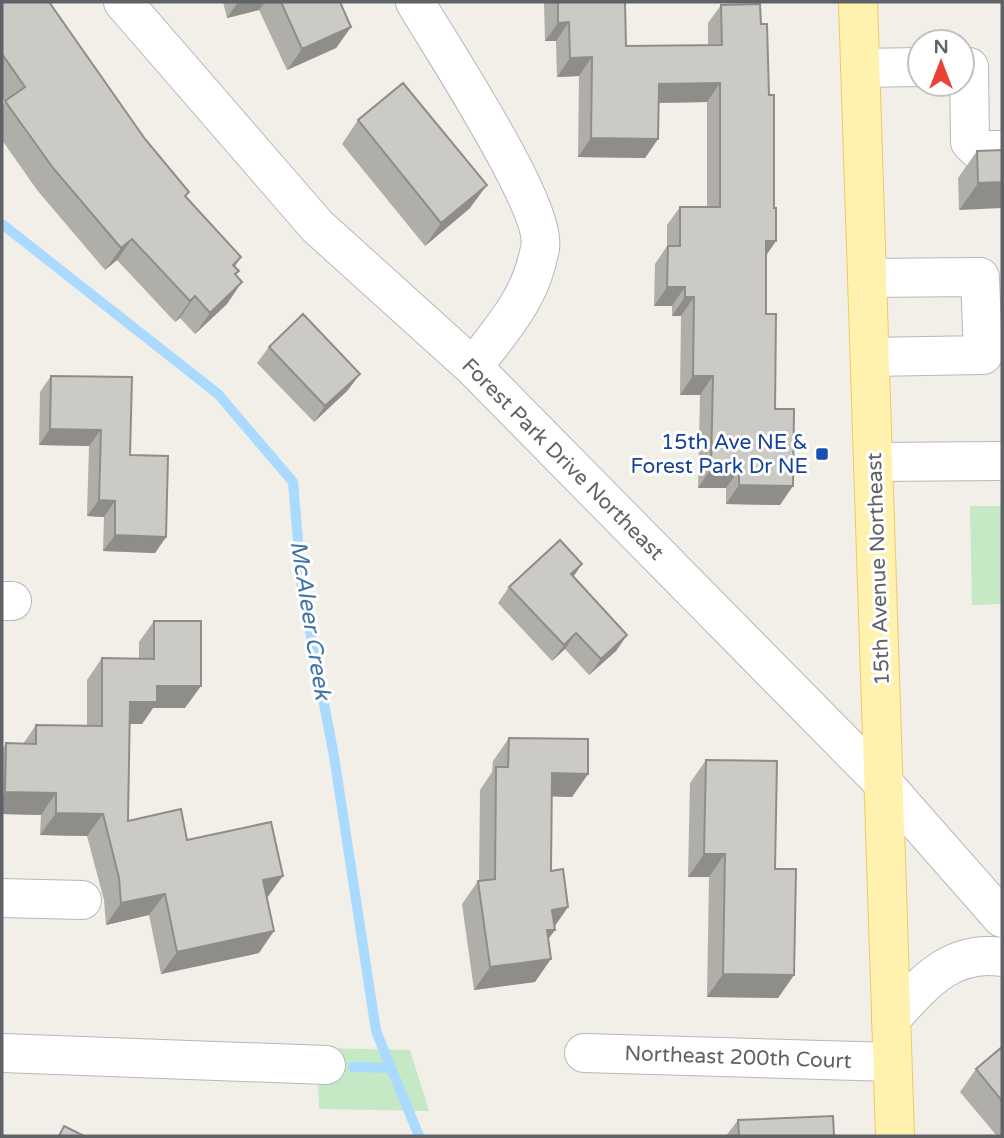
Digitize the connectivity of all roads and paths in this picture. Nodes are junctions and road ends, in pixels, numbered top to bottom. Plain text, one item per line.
1 (123, 2) edge
2 (415, 2) edge
3 (858, 2) edge
4 (906, 67) edge
5 (860, 68) junction
6 (969, 98) edge
7 (1002, 150) edge
8 (867, 278) junction
9 (870, 357) junction
10 (472, 367) junction
11 (1002, 461) edge
12 (874, 462) junction
13 (885, 785) junction
14 (2, 898) edge
15 (82, 900) dead end
16 (1002, 918) edge
17 (1002, 957) edge
18 (891, 1019) junction
19 (2, 1052) edge
20 (584, 1053) dead end
21 (892, 1062) junction
22 (326, 1065) dead end
23 (895, 1136) edge

1 - 10 street, Forest Park Drive Northeast
2 - 10 street
3 - 5 main road, 15th Avenue Northeast
4 - 5 street
5 - 8 main road, 15th Avenue Northeast
6 - 7 street
8 - 9 main road, 15th Avenue Northeast
8 - 9 street
9 - 12 main road, 15th Avenue Northeast
10 - 13 street, Forest Park Drive Northeast
11 - 12 street
12 - 13 main road, 15th Avenue Northeast
13 - 16 street, Forest Park Drive Northeast
13 - 18 main road, 15th Avenue Northeast
14 - 15 street
17 - 18 street
18 - 21 main road, 15th Avenue Northeast
19 - 22 street
20 - 21 street, Northeast 200th Court
21 - 23 main road, 15th Avenue Northeast

